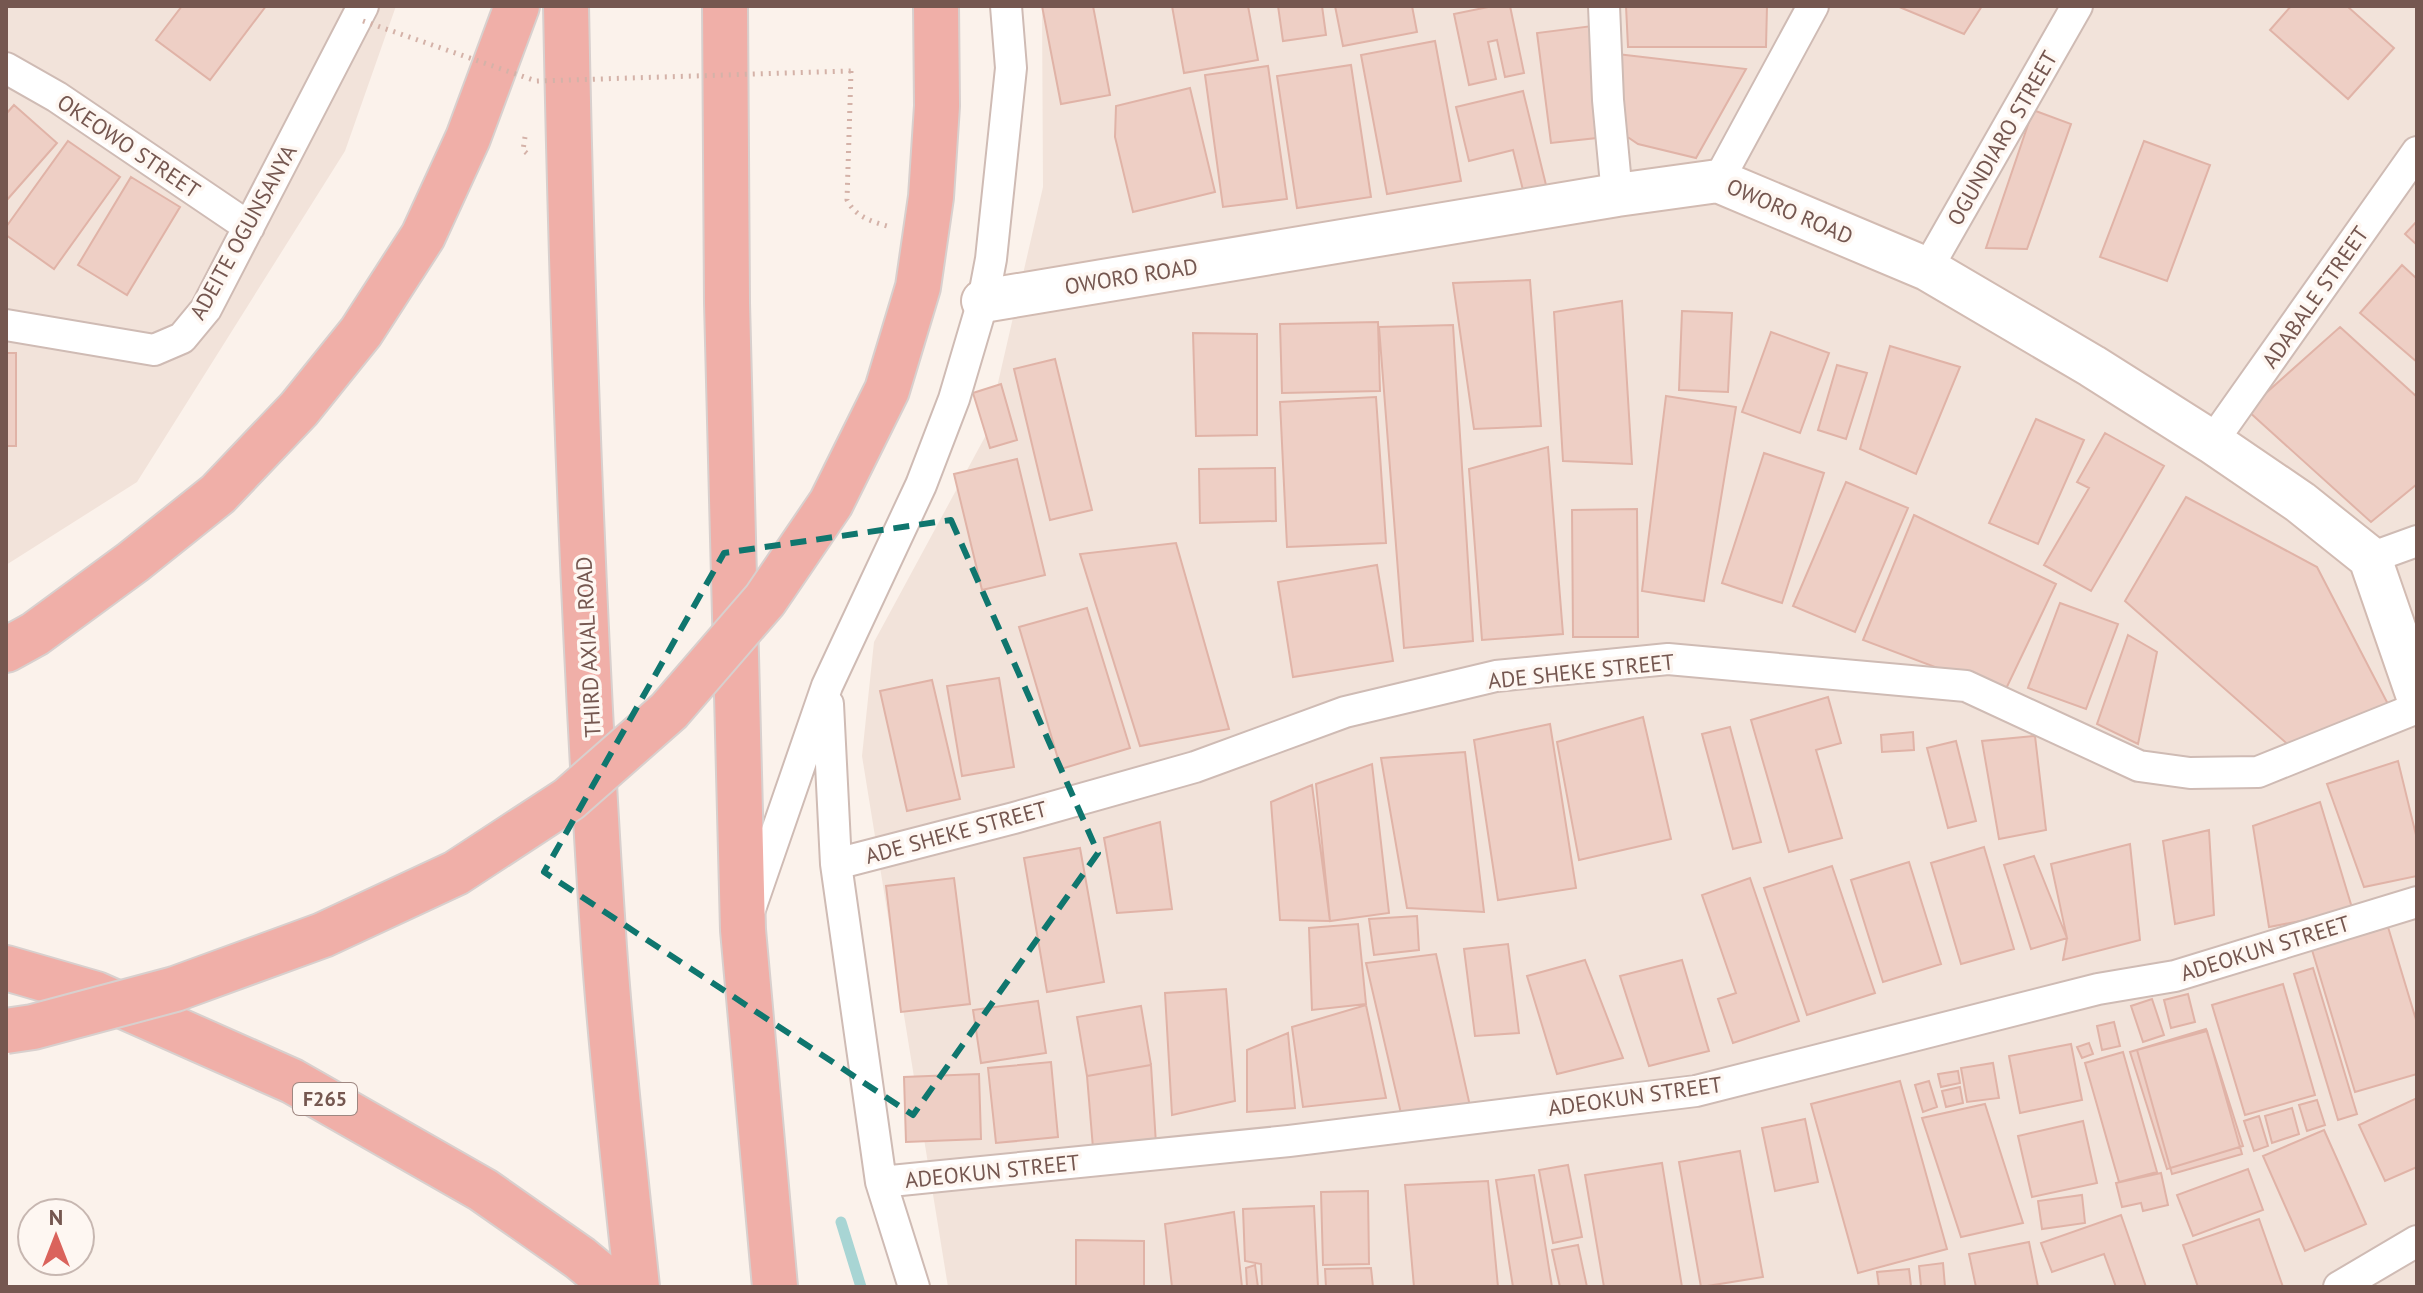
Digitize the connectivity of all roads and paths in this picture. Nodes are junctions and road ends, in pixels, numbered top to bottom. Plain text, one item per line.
1 (517, 6) edge
2 (566, 6) edge
3 (725, 6) edge
4 (936, 6) edge
5 (1006, 6) edge
6 (1604, 6) edge
7 (1813, 6) edge
8 (2077, 6) edge
9 (363, 14) edge
10 (6, 68) edge
11 (2417, 152) edge
12 (1718, 181) junction
13 (1617, 195) junction
14 (847, 200) dead end
15 (249, 227) junction
16 (1927, 269) junction
17 (983, 301) junction
18 (6, 325) edge
19 (2212, 442) junction
20 (2417, 541) edge
21 (2370, 558) junction
22 (6, 650) edge
23 (827, 686) junction
24 (2417, 694) edge
25 (2417, 708) edge
26 (836, 864) junction
27 (2417, 902) edge
28 (743, 930) junction
29 (6, 968) edge
30 (6, 1031) edge
31 (881, 1182) junction
32 (2417, 1241) edge
33 (615, 1287) edge
34 (637, 1287) edge
35 (775, 1287) edge
36 (914, 1287) edge
37 (2339, 1287) edge

1 - 22 highway
2 - 34 highway, THIRD AXIAL ROAD
3 - 28 highway
4 - 30 highway, bridge
5 - 17 street
6 - 13 street
7 - 12 street
8 - 16 street, OGUNDIARO STREET
9 - 14 path, bridge
9 - 15 street, ADEITE OGUNSANYA
10 - 15 street, OKEOWO STREET
11 - 19 street, ADABALE STREET
12 - 13 street, OWORO ROAD
12 - 16 street, OWORO ROAD
13 - 17 street, OWORO ROAD
15 - 18 street, ADEITE OGUNSANYA
16 - 19 street, OWORO ROAD
17 - 23 street
19 - 21 street, OWORO ROAD
20 - 21 street
21 - 24 street
23 - 26 street
23 - 28 street
25 - 26 street, ADE SHEKE STREET
26 - 31 street
27 - 31 street, ADEOKUN STREET
28 - 35 highway
29 - 33 highway, F265
31 - 36 street
32 - 37 street

